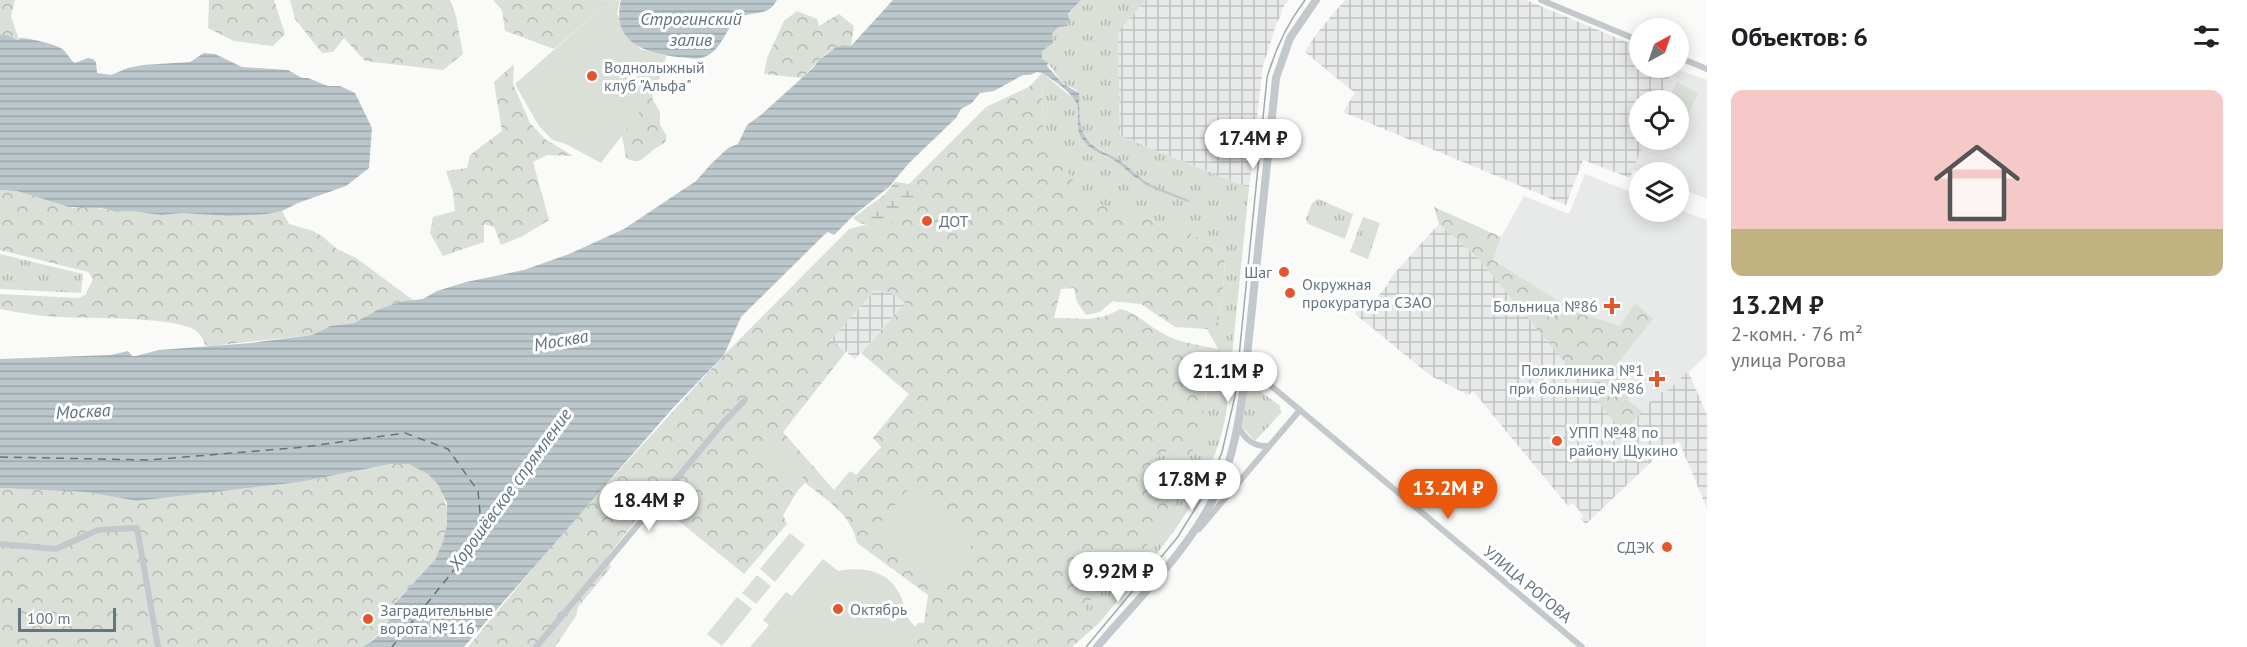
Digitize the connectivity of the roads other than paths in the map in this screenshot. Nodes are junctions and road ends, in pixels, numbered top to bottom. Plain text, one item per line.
1 (1316, 0) edge
2 (1541, 0) edge
3 (1629, 36) edge
4 (1689, 62) edge
5 (1707, 69) edge
6 (1246, 360) junction
7 (1263, 379) junction
8 (1244, 385) junction
9 (744, 401) dead end
10 (1299, 410) junction
11 (1238, 426) junction
12 (1268, 446) junction
13 (0, 544) edge
14 (1186, 544) junction
15 (158, 647) edge
16 (536, 647) edge
17 (1097, 647) edge
18 (1582, 647) edge

1 - 6 street
2 - 3 street
4 - 5 street
6 - 7 street, УЛИЦА РОГОВА
6 - 8 street
7 - 8 street
7 - 10 street, УЛИЦА РОГОВА
8 - 11 street
9 - 16 street
10 - 12 street
10 - 18 street, УЛИЦА РОГОВА
11 - 12 street
11 - 14 street
12 - 14 street
13 - 15 street
14 - 17 street

